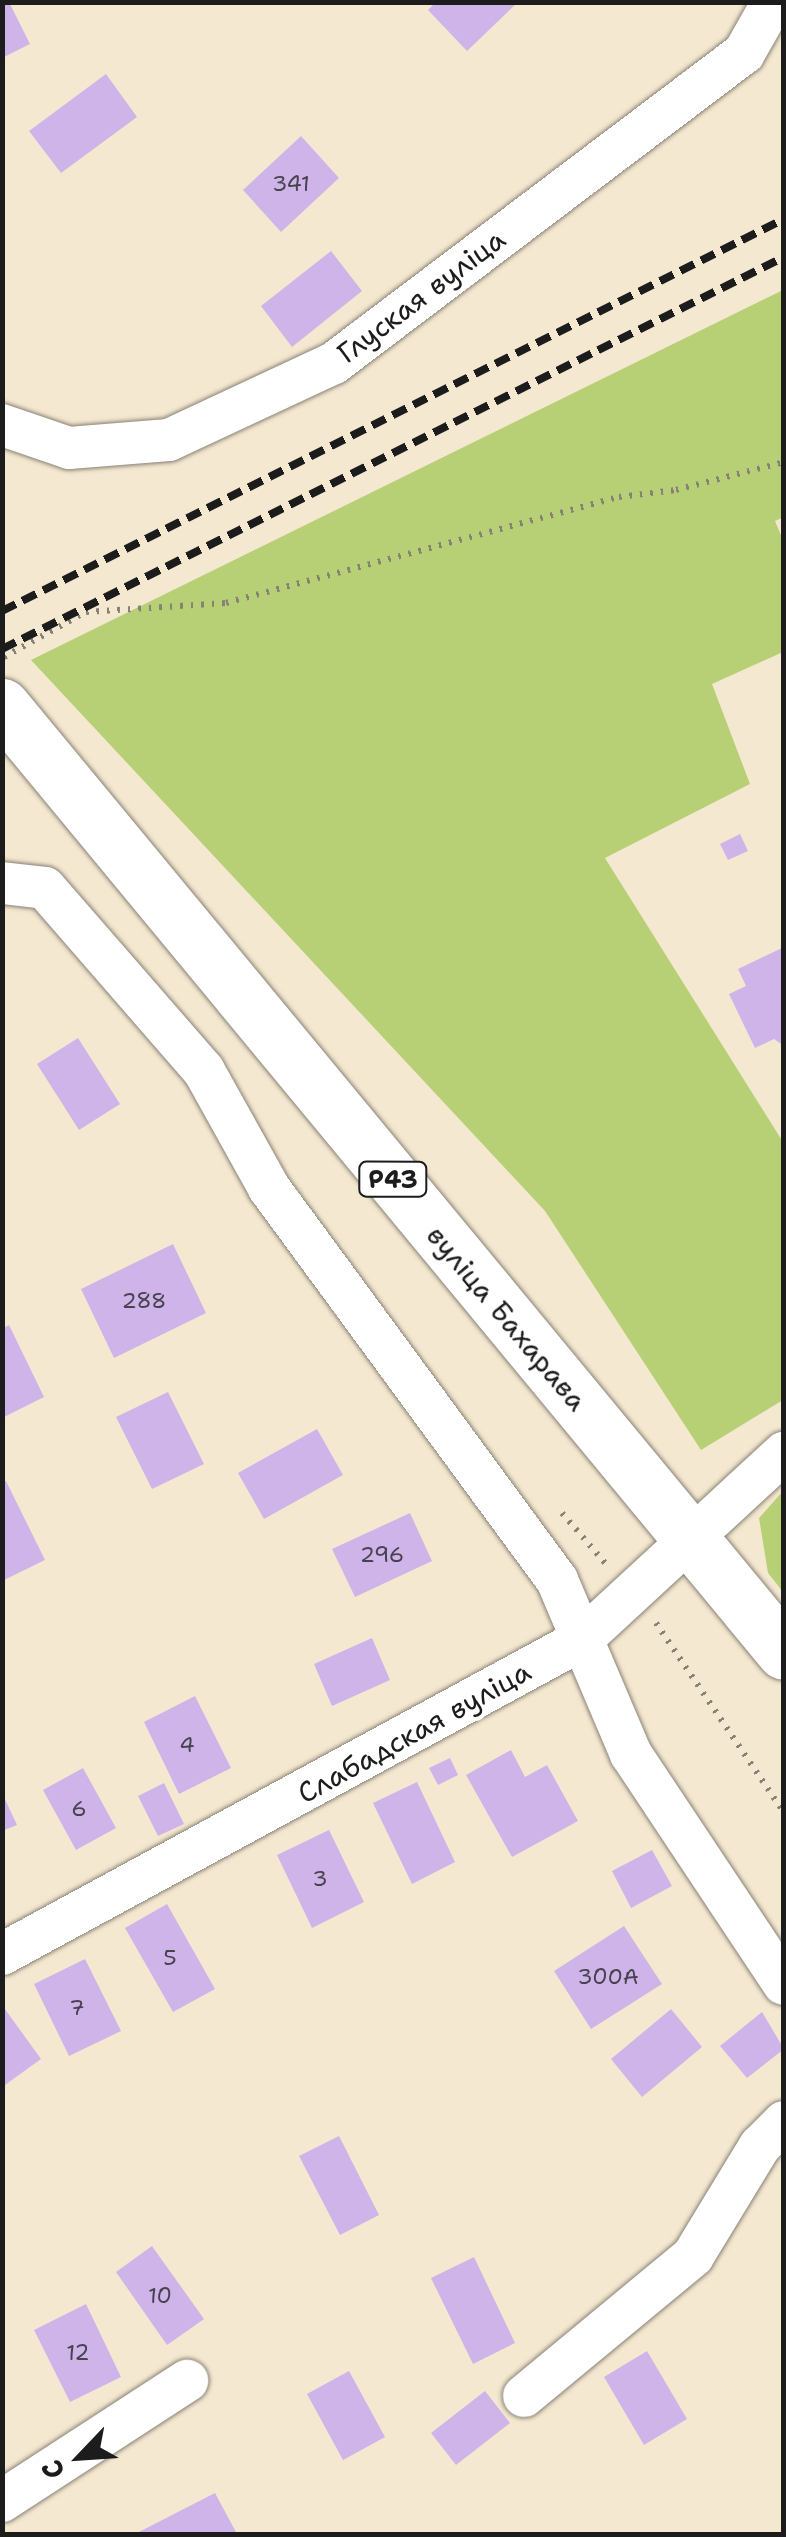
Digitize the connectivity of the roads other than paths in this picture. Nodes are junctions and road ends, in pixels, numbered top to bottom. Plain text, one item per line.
1 (772, 2) edge
2 (2, 425) edge
3 (3, 682) edge
4 (2, 883) edge
5 (784, 1453) edge
6 (690, 1538) junction
7 (581, 1640) junction
8 (784, 1652) edge
9 (2, 1954) edge
10 (784, 1984) edge
11 (784, 2122) edge
12 (187, 2381) dead end
13 (524, 2396) dead end
14 (2, 2501) edge

1 - 2 street, Глуская вуліца
3 - 6 main road, вуліца Бахарава / Р43
4 - 7 street
5 - 6 street, Слабадская вуліца
6 - 7 street, Слабадская вуліца
6 - 8 main road, вуліца Бахарава / Р43
7 - 9 street, Слабадская вуліца
7 - 10 street
11 - 13 street
12 - 14 street

